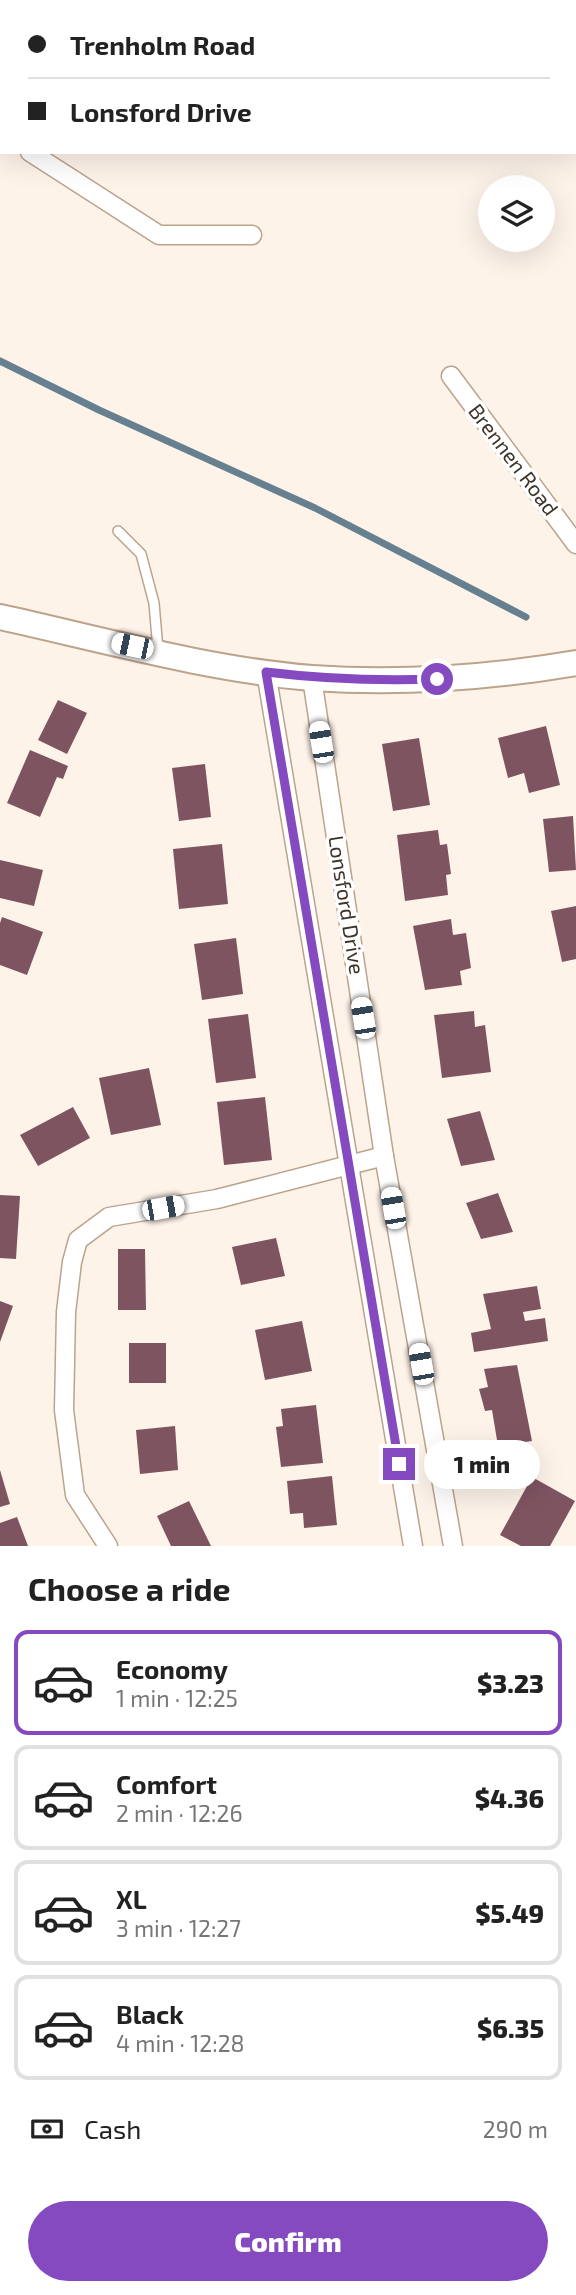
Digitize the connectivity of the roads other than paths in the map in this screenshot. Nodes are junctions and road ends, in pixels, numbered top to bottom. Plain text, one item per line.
1 (33, 154) edge
2 (252, 235) dead end
3 (451, 376) dead end
4 (118, 531) dead end
5 (576, 544) edge
6 (0, 617) edge
7 (158, 651) junction
8 (576, 663) edge
9 (266, 672) junction
10 (312, 677) junction
11 (384, 1156) junction
12 (349, 1165) junction
13 (108, 1546) edge
14 (413, 1546) edge
15 (453, 1546) edge

1 - 2 street
3 - 5 street, Brennen Road
4 - 7 lane
6 - 7 main road
7 - 9 main road
8 - 10 main road
9 - 10 main road
9 - 12 street, Lonsford Drive
10 - 11 street, Lonsford Drive
11 - 12 street
11 - 15 street, Lonsford Drive
12 - 13 street
12 - 14 street, Lonsford Drive

